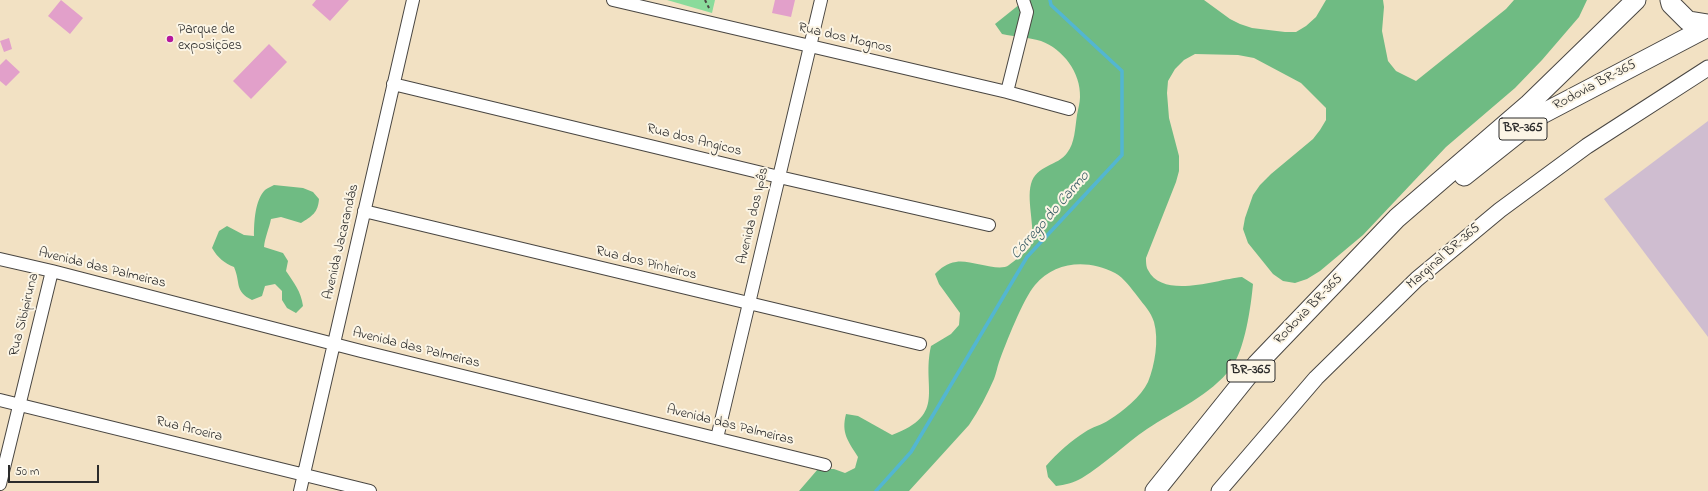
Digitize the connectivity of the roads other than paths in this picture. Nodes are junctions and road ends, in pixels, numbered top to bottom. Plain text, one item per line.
1 (413, 0) edge
2 (613, 0) edge
3 (821, 0) edge
4 (1024, 0) edge
5 (1636, 0) edge
6 (1670, 0) edge
7 (1708, 26) edge
8 (810, 46) junction
9 (1708, 68) edge
10 (393, 84) junction
11 (1007, 92) junction
12 (1069, 109) dead end
13 (779, 177) junction
14 (364, 211) junction
15 (989, 225) dead end
16 (0, 259) edge
17 (1358, 260) junction
18 (52, 271) junction
19 (749, 304) junction
20 (334, 344) junction
21 (920, 344) dead end
22 (0, 400) edge
23 (19, 404) junction
24 (717, 438) junction
25 (825, 465) dead end
26 (304, 474) junction
27 (0, 484) edge
28 (300, 491) edge
29 (370, 491) edge
30 (1154, 491) edge
31 (1219, 491) edge

1 - 10 street, Avenida Jacarandás
2 - 8 street, Rua dos Mognos
3 - 8 street, Avenida dos Ipês
4 - 11 street
5 - 17 main road, Rodovia BR-365 / BR-365
6 - 7 main road
7 - 17 main road, Rodovia BR-365 / BR-365
8 - 11 street, Rua dos Mognos
8 - 13 street, Avenida dos Ipês
9 - 31 street, Marginal BR-365
10 - 13 street, Rua dos Angicos
10 - 14 street, Avenida Jacarandás
11 - 12 street, Rua dos Mognos
13 - 15 street, Rua dos Angicos
13 - 19 street, Avenida dos Ipês
14 - 19 street, Rua dos Pinheiros
14 - 20 street, Avenida Jacarandás
16 - 18 street, Avenida das Palmeiras
17 - 30 main road, Rodovia BR-365 / BR-365
18 - 20 street, Avenida das Palmeiras
18 - 23 street, Rua Sibipiruna
19 - 21 street, Rua dos Pinheiros
19 - 24 street, Avenida dos Ipês
20 - 24 street, Avenida das Palmeiras
20 - 26 street, Avenida Jacarandás
22 - 23 street, Rua Aroeira
23 - 26 street, Rua Aroeira
23 - 27 street, Rua Sibipiruna
24 - 25 street, Avenida das Palmeiras
26 - 28 street, Avenida Jacarandás
26 - 29 street, Rua Aroeira

